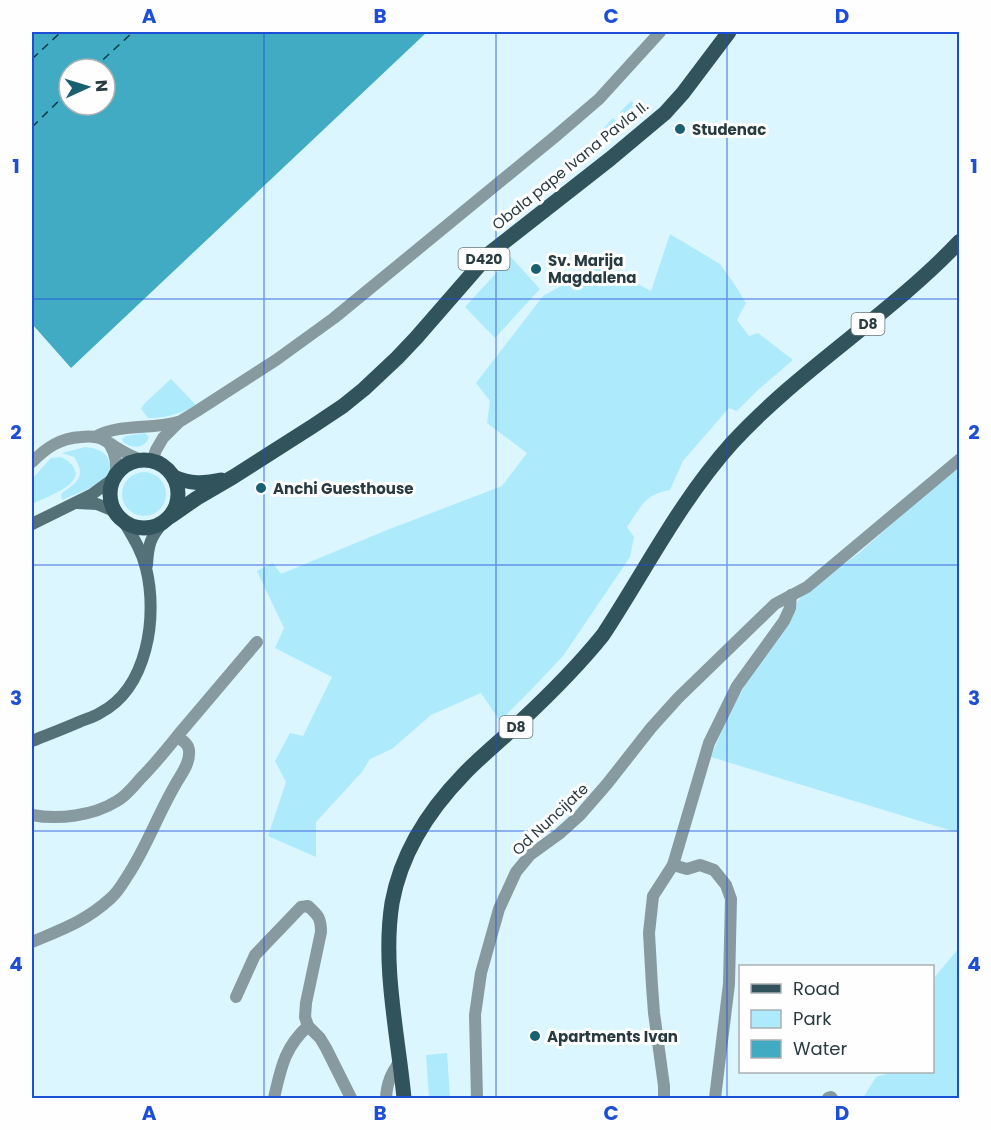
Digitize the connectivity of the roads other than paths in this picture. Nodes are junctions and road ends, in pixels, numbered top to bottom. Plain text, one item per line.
1 (660, 32) edge
2 (729, 32) edge
3 (960, 241) edge
4 (179, 422) junction
5 (95, 437) junction
6 (110, 445) junction
7 (960, 459) edge
8 (147, 460) junction
9 (32, 462) edge
10 (114, 477) junction
11 (174, 477) junction
12 (232, 477) junction
13 (76, 502) junction
14 (119, 517) junction
15 (167, 519) junction
16 (32, 524) edge
17 (146, 569) junction
18 (791, 595) junction
19 (257, 642) dead end
20 (177, 737) junction
21 (32, 741) edge
22 (32, 815) edge
23 (673, 865) junction
24 (32, 942) edge
25 (236, 997) dead end
26 (308, 1026) junction
27 (400, 1061) junction
28 (274, 1098) edge
29 (351, 1098) edge
30 (386, 1098) edge
31 (404, 1098) edge
32 (477, 1098) edge
33 (664, 1098) edge
34 (715, 1098) edge

1 - 4 street
2 - 12 main road, Obala pape Ivana Pavla II. / D420
3 - 27 main road, D8
4 - 5 street
4 - 8 street
5 - 6 street
5 - 9 street
6 - 8 street
6 - 10 street
7 - 18 street, Od Nuncijate
8 - 10 main road
8 - 11 main road, D420
10 - 13 street
10 - 14 main road
11 - 12 main road, Obala pape Ivana Pavla II. / D420
11 - 15 main road
12 - 15 main road, Obala pape Ivana Pavla II. / D420
13 - 14 street
13 - 16 street
14 - 15 main road, D420
14 - 17 street
15 - 17 street
17 - 21 street
18 - 23 street
18 - 32 street, Od Nuncijate
19 - 20 street
20 - 22 street
20 - 24 street
23 - 33 street
23 - 34 street
25 - 26 street
26 - 28 street
26 - 29 street
27 - 30 street
27 - 31 main road, D8

